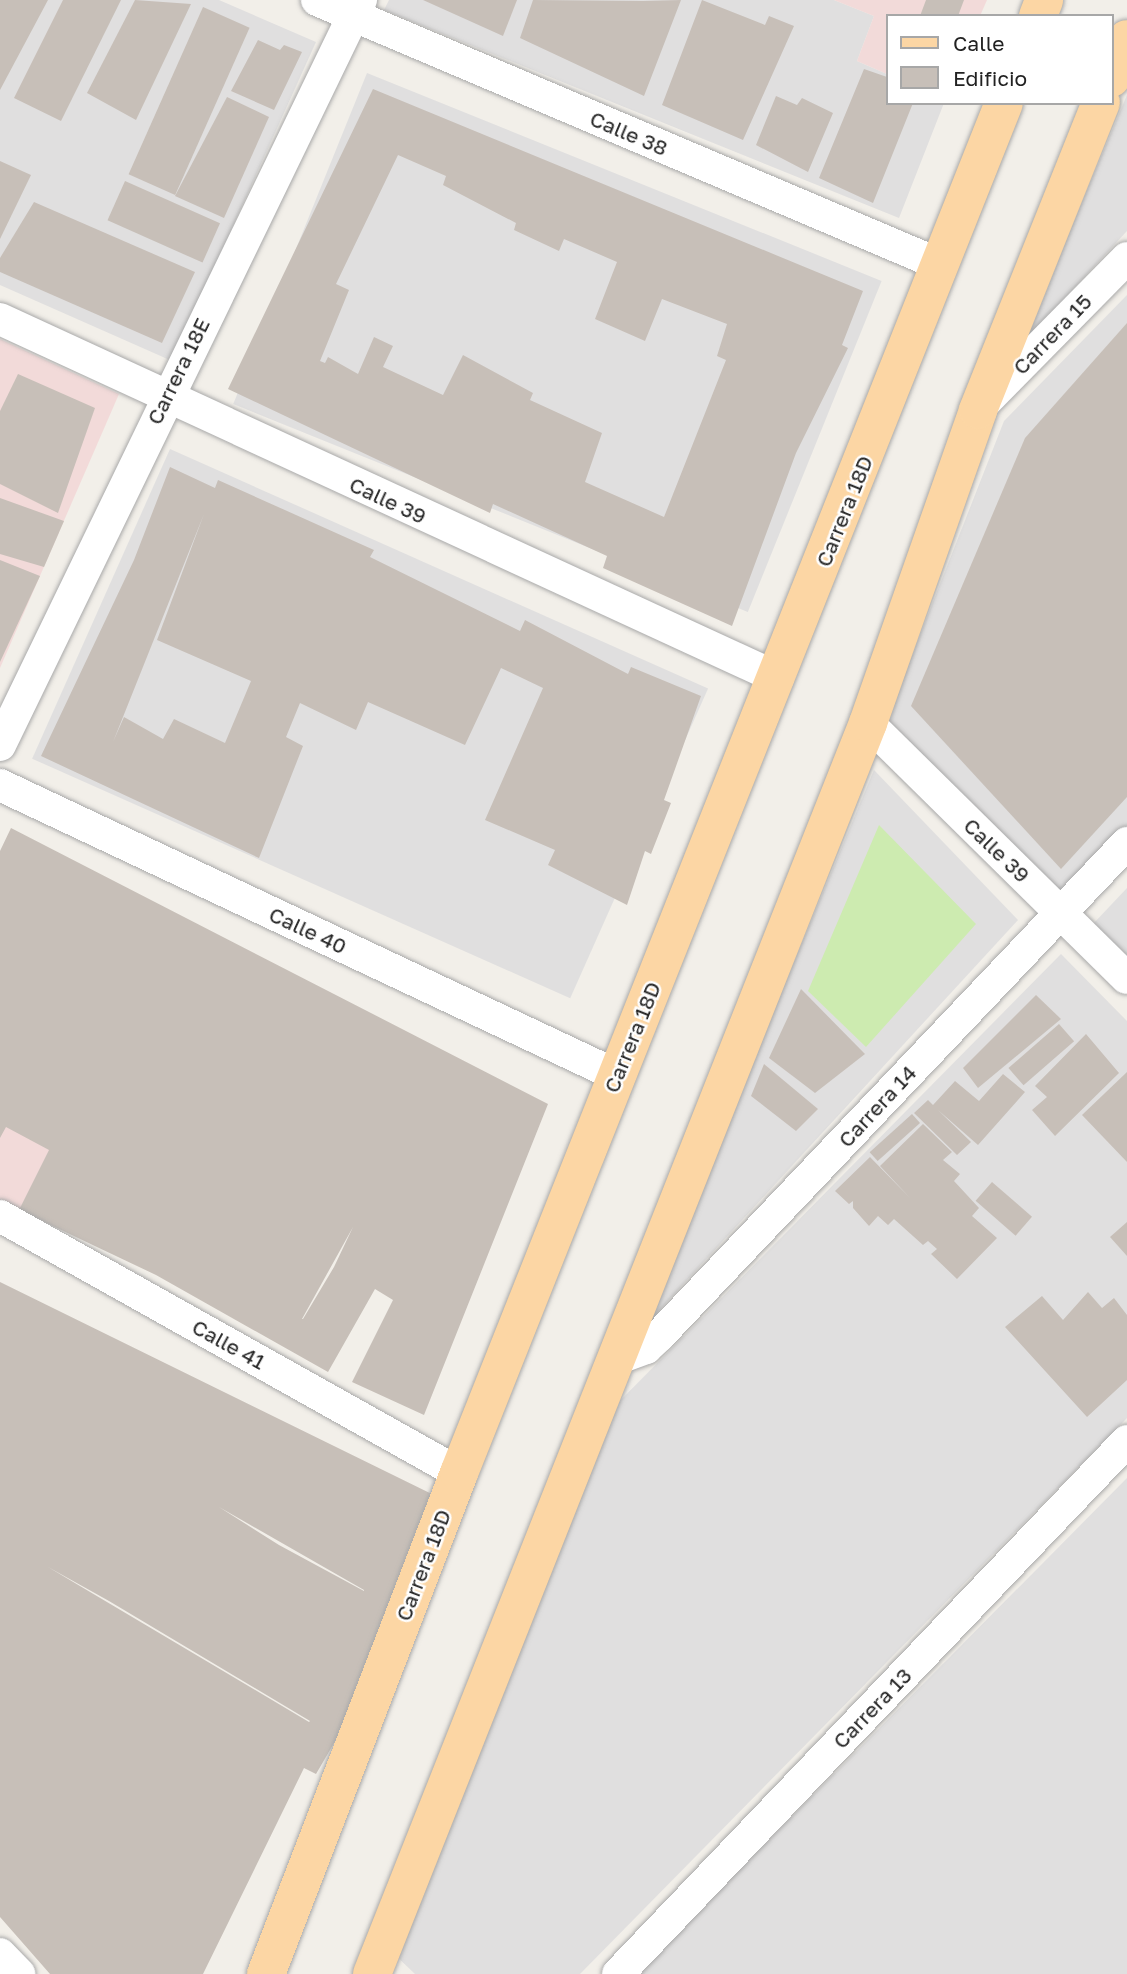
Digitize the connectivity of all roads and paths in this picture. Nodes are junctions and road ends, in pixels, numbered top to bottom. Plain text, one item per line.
1 (317, 0) edge
2 (358, 8) edge
3 (1127, 39) edge
4 (1113, 73) edge
5 (1003, 105) edge
6 (1100, 105) edge
7 (1127, 258) edge
8 (942, 265) junction
9 (0, 319) edge
10 (165, 397) junction
11 (978, 410) junction
12 (778, 678) junction
13 (868, 723) junction
14 (0, 745) edge
15 (0, 785) edge
16 (1127, 843) edge
17 (1060, 912) junction
18 (1127, 978) edge
19 (616, 1075) junction
20 (0, 1216) edge
21 (619, 1358) junction
22 (1127, 1441) edge
23 (459, 1473) junction
24 (0, 1954) edge
25 (380, 1970) edge
26 (19, 1974) edge
27 (266, 1974) edge
28 (618, 1974) edge

1 - 2 street, Calle 38
2 - 8 street, Calle 38
2 - 10 street, Carrera 18E
3 - 4 main road
5 - 8 main road, Carrera 18D
6 - 11 main road
7 - 11 street, Carrera 15
8 - 12 main road, Carrera 18D
9 - 10 street, Calle 39
10 - 12 street, Calle 39
10 - 14 street, Carrera 18E
11 - 13 main road
12 - 19 main road, Carrera 18D
13 - 17 street, Calle 39
13 - 21 main road
15 - 19 street, Calle 40
16 - 17 street, Carrera 14
17 - 18 street, Calle 39
17 - 21 street, Carrera 14
19 - 23 main road, Carrera 18D
20 - 23 street, Calle 41
21 - 25 main road
22 - 28 street, Carrera 13
23 - 27 main road, Carrera 18D
24 - 26 street

